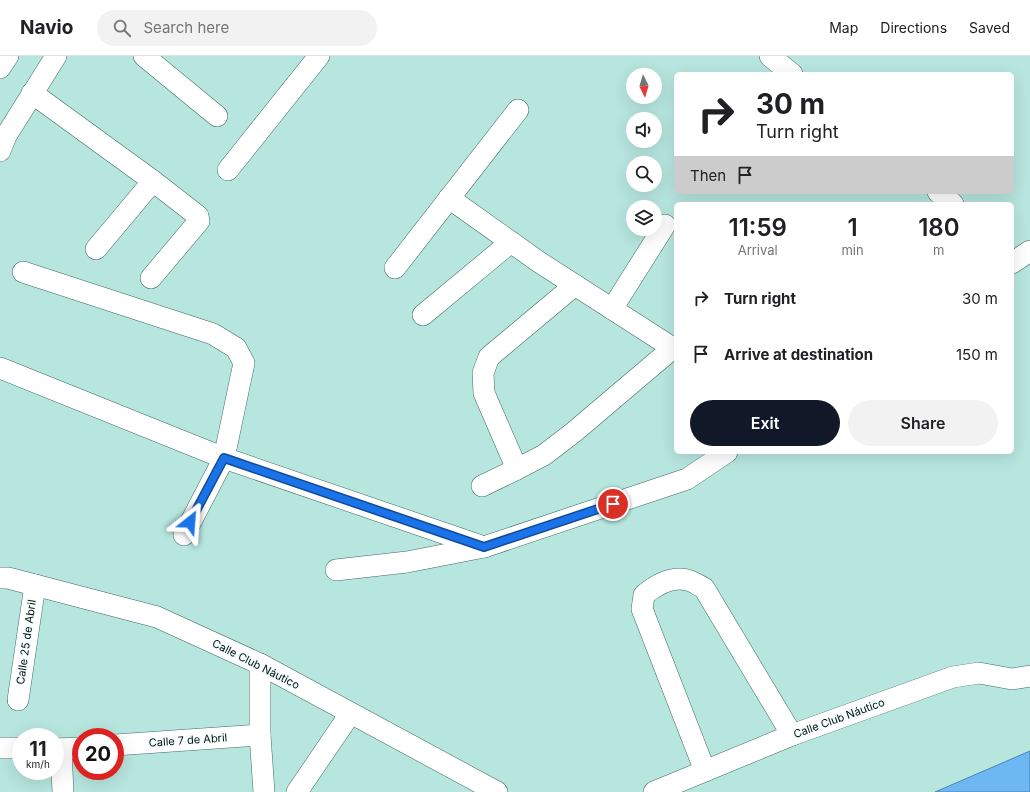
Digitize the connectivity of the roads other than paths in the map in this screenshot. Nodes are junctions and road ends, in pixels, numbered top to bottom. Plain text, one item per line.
1 (3, 56) edge
2 (8, 56) edge
3 (56, 56) edge
4 (144, 56) edge
5 (319, 56) edge
6 (770, 56) edge
7 (0, 63) edge
8 (0, 68) edge
9 (790, 72) edge
10 (32, 93) junction
11 (518, 110) dead end
12 (217, 116) dead end
13 (0, 151) edge
14 (228, 170) dead end
15 (153, 181) junction
16 (940, 194) edge
17 (448, 198) junction
18 (950, 202) edge
19 (665, 225) dead end
20 (510, 242) junction
21 (96, 249) dead end
22 (395, 268) dead end
23 (22, 272) dead end
24 (151, 278) dead end
25 (575, 285) junction
26 (612, 309) junction
27 (423, 315) dead end
28 (674, 349) edge
29 (0, 368) edge
30 (724, 454) edge
31 (224, 458) junction
32 (517, 469) junction
33 (482, 486) dead end
34 (184, 535) dead end
35 (484, 547) junction
36 (336, 570) dead end
37 (0, 578) edge
38 (35, 585) junction
39 (260, 664) junction
40 (1030, 676) edge
41 (18, 700) dead end
42 (350, 714) junction
43 (260, 735) junction
44 (792, 735) junction
45 (124, 744) edge
46 (0, 748) edge
47 (12, 748) edge
48 (66, 748) edge
49 (705, 771) junction
50 (63, 792) edge
51 (264, 792) edge
52 (298, 792) edge
53 (495, 792) edge
54 (654, 792) edge

1 - 7 street
2 - 8 street
3 - 10 street
4 - 12 street
5 - 14 street
6 - 9 street
10 - 13 street
10 - 15 street
11 - 17 street
15 - 21 street
15 - 24 street
16 - 18 street
17 - 20 street
17 - 22 street
19 - 26 street
20 - 25 street
20 - 27 street
23 - 31 street
25 - 26 street
25 - 32 street
26 - 28 street
28 - 32 street
29 - 31 street
30 - 35 street
31 - 34 street
31 - 35 street
32 - 33 street
35 - 36 street
37 - 38 street, Calle Club Náutico
38 - 39 street, Calle Club Náutico
38 - 41 street, Calle 25 de Abril
39 - 42 street, Calle Club Náutico
39 - 43 street
40 - 44 street, Calle Club Náutico
42 - 52 street
42 - 53 street, Calle Club Náutico
43 - 45 street, Calle 7 de Abril
43 - 51 street
44 - 49 street, Calle Club Náutico
44 - 49 street
46 - 47 street
48 - 50 street
49 - 54 street, Calle Club Náutico

